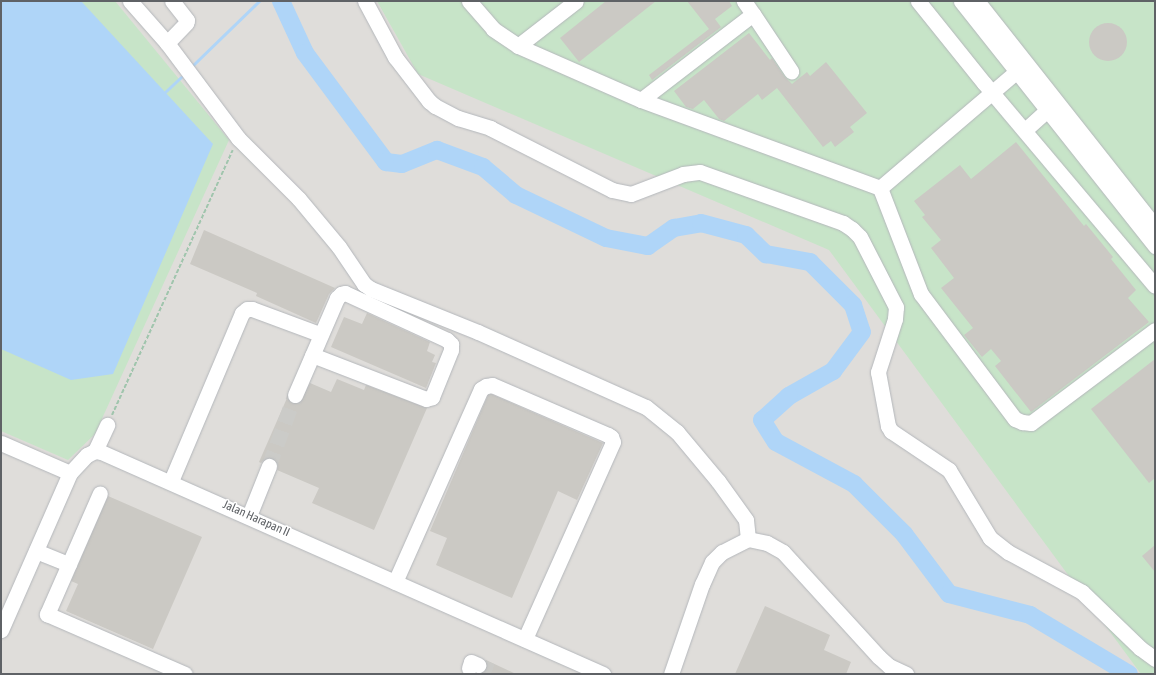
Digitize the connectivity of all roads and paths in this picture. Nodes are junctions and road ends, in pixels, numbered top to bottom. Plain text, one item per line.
1 (130, 1) edge
2 (172, 1) edge
3 (365, 1) edge
4 (469, 1) edge
5 (576, 1) edge
6 (744, 1) edge
7 (918, 1) edge
8 (961, 1) edge
9 (977, 1) edge
10 (754, 14) junction
11 (167, 44) junction
12 (518, 46) junction
13 (791, 71) dead end
14 (1017, 71) junction
15 (993, 93) junction
16 (641, 100) junction
17 (1052, 105) junction
18 (1025, 130) junction
19 (238, 138) junction
20 (880, 188) junction
21 (1155, 226) edge
22 (1155, 246) edge
23 (1155, 286) edge
24 (1155, 330) edge
25 (320, 336) junction
26 (312, 355) junction
27 (295, 395) tunnel mouth
28 (107, 425) joint
29 (1, 442) edge
30 (95, 451) junction
31 (269, 466) tunnel mouth
32 (70, 473) junction
33 (171, 481) junction
34 (100, 493) dead end
35 (249, 516) junction
36 (748, 539) junction
37 (36, 551) junction
38 (69, 564) junction
39 (395, 582) junction
40 (1, 630) edge
41 (525, 639) junction
42 (1155, 659) edge
43 (185, 674) edge
44 (603, 674) edge
45 (671, 674) edge
46 (906, 674) edge

1 - 11 street
2 - 11 street
3 - 42 street
4 - 12 street
5 - 12 street
6 - 10 street
7 - 15 street
8 - 14 street
9 - 17 street
10 - 13 street
10 - 16 street
11 - 19 street
12 - 16 street
14 - 15 street
14 - 17 street
15 - 18 street
15 - 20 street
16 - 20 street
17 - 18 street
17 - 21 street
17 - 22 street
18 - 23 street
19 - 28 path
19 - 36 street
20 - 24 street
25 - 26 street
25 - 26 street
25 - 33 street
26 - 27 street
28 - 30 street
29 - 32 street
30 - 32 street
30 - 33 street, Jalan Harapan II
31 - 35 street
32 - 37 street
33 - 35 street, Jalan Harapan II
34 - 38 street
35 - 39 street, Jalan Harapan II
36 - 45 street
36 - 46 street
37 - 38 street
37 - 40 street
38 - 43 street
39 - 41 street, Jalan Harapan II
39 - 41 street
41 - 44 street, Jalan Harapan II

